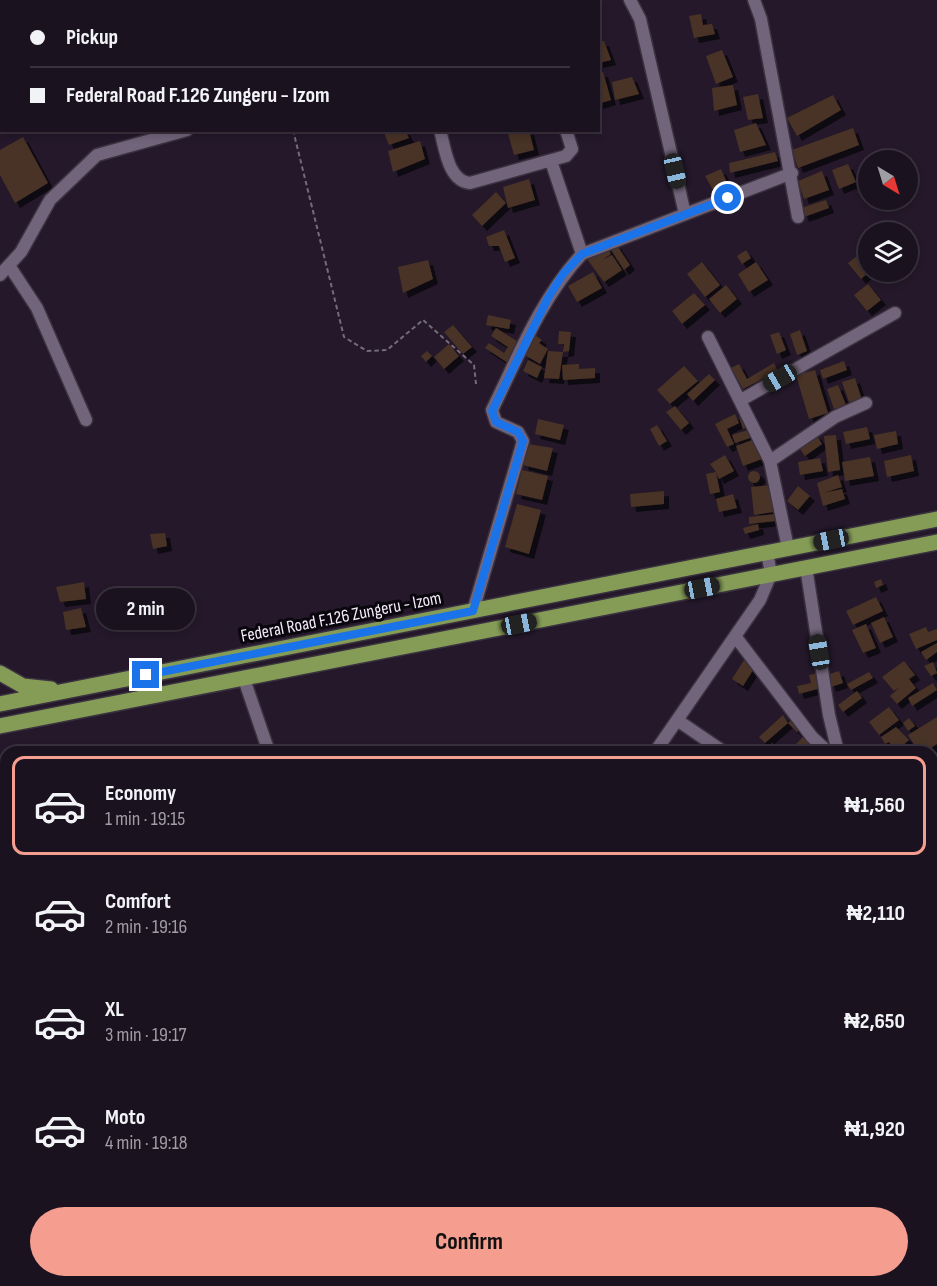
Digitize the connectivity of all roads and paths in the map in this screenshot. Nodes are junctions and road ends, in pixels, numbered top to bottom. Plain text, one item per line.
1 (630, 0) edge
2 (754, 0) edge
3 (180, 132) edge
4 (293, 132) edge
5 (441, 132) edge
6 (567, 132) edge
7 (550, 161) junction
8 (792, 173) junction
9 (685, 214) junction
10 (798, 217) dead end
11 (582, 254) junction
12 (5, 271) edge
13 (895, 313) dead end
14 (708, 337) dead end
15 (476, 384) dead end
16 (741, 400) junction
17 (866, 403) dead end
18 (86, 420) dead end
19 (770, 461) junction
20 (937, 519) edge
21 (937, 542) edge
22 (788, 548) junction
23 (767, 552) junction
24 (806, 567) junction
25 (771, 574) junction
26 (473, 611) junction
27 (735, 636) junction
28 (0, 673) edge
29 (244, 679) junction
30 (75, 689) junction
31 (0, 704) edge
32 (676, 720) junction
33 (0, 726) edge
34 (267, 746) edge
35 (659, 746) edge
36 (715, 746) edge
37 (822, 746) edge
38 (837, 746) edge

1 - 9 street
2 - 8 street
3 - 12 street
4 - 15 path
5 - 7 street
6 - 7 street
7 - 11 street
8 - 9 street
8 - 10 street
9 - 11 street
11 - 26 street
12 - 18 street
13 - 16 street
14 - 16 street
16 - 19 street
17 - 19 street
19 - 22 street
20 - 22 main road, Federal Road F.126 Zungeru - Izom
21 - 24 main road
22 - 23 main road, Federal Road F.126 Zungeru - Izom
23 - 25 street
23 - 26 main road, Federal Road F.126 Zungeru - Izom
24 - 25 main road
24 - 38 street
25 - 27 street
25 - 29 main road
26 - 30 main road, Federal Road F.126 Zungeru - Izom
27 - 32 street
27 - 37 street
28 - 30 main road
29 - 33 main road
29 - 34 street
30 - 31 main road, Federal Road F.126 Zungeru - Izom
32 - 35 street
32 - 36 street

